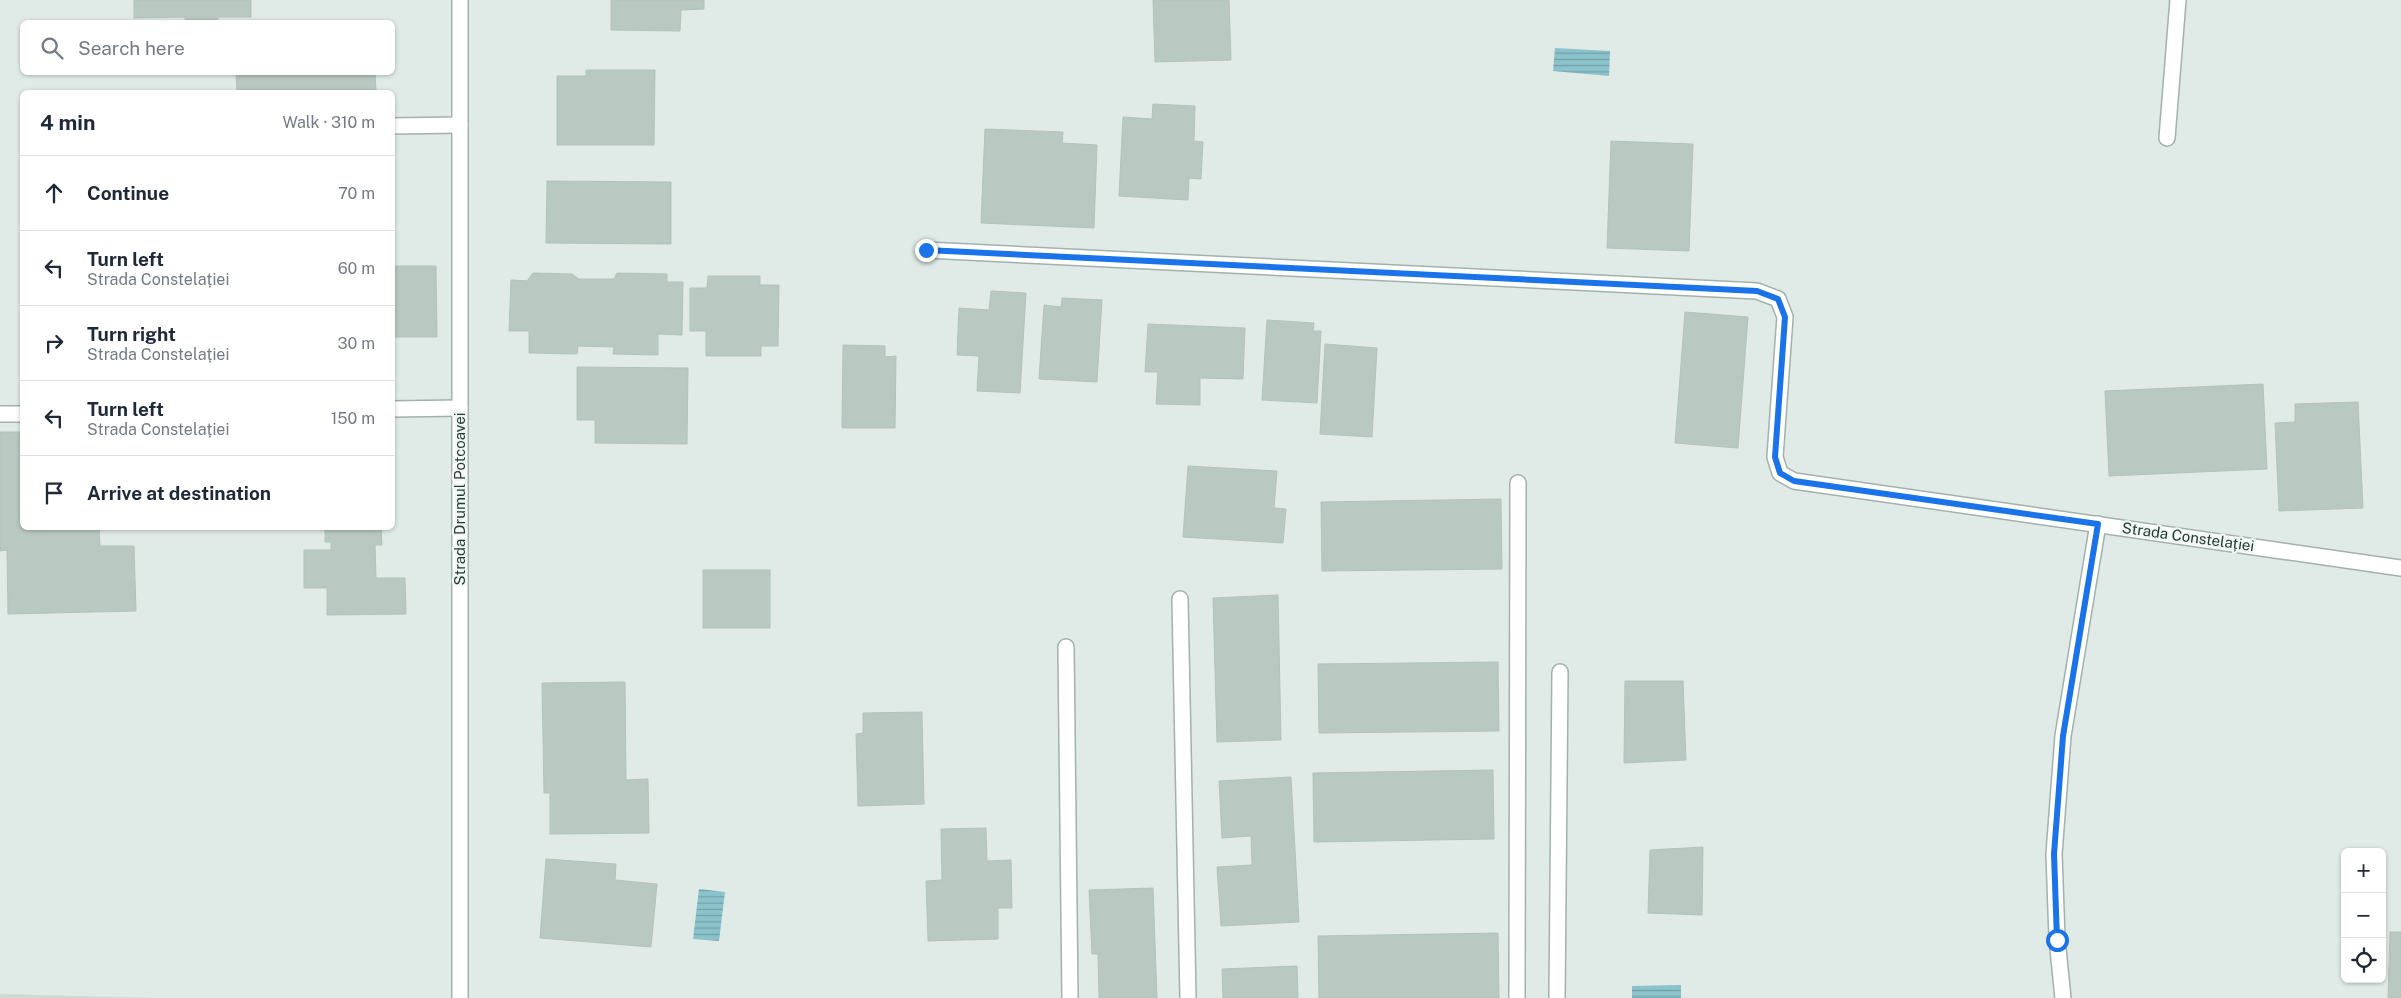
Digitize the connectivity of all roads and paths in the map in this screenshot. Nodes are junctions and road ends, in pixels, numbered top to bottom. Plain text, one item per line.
1 (460, 0) edge
2 (2178, 0) edge
3 (460, 125) junction
4 (395, 126) edge
5 (2167, 138) dead end
6 (926, 250) dead end
7 (460, 408) junction
8 (395, 409) edge
9 (0, 414) edge
10 (20, 414) edge
11 (1518, 483) dead end
12 (2098, 524) junction
13 (2401, 568) edge
14 (1180, 599) dead end
15 (1066, 647) dead end
16 (1560, 672) dead end
17 (460, 998) edge
18 (1070, 998) edge
19 (1188, 998) edge
20 (1517, 998) edge
21 (1557, 998) edge
22 (2063, 998) edge

1 - 3 street, Strada Drumul Potcoavei
2 - 5 street
3 - 4 street
3 - 7 street, Strada Drumul Potcoavei
6 - 12 street, Strada Constelației
7 - 8 street
7 - 17 street, Strada Drumul Potcoavei
9 - 10 street
11 - 20 street
12 - 13 street, Strada Constelației
12 - 22 street
14 - 19 street
15 - 18 street
16 - 21 street

